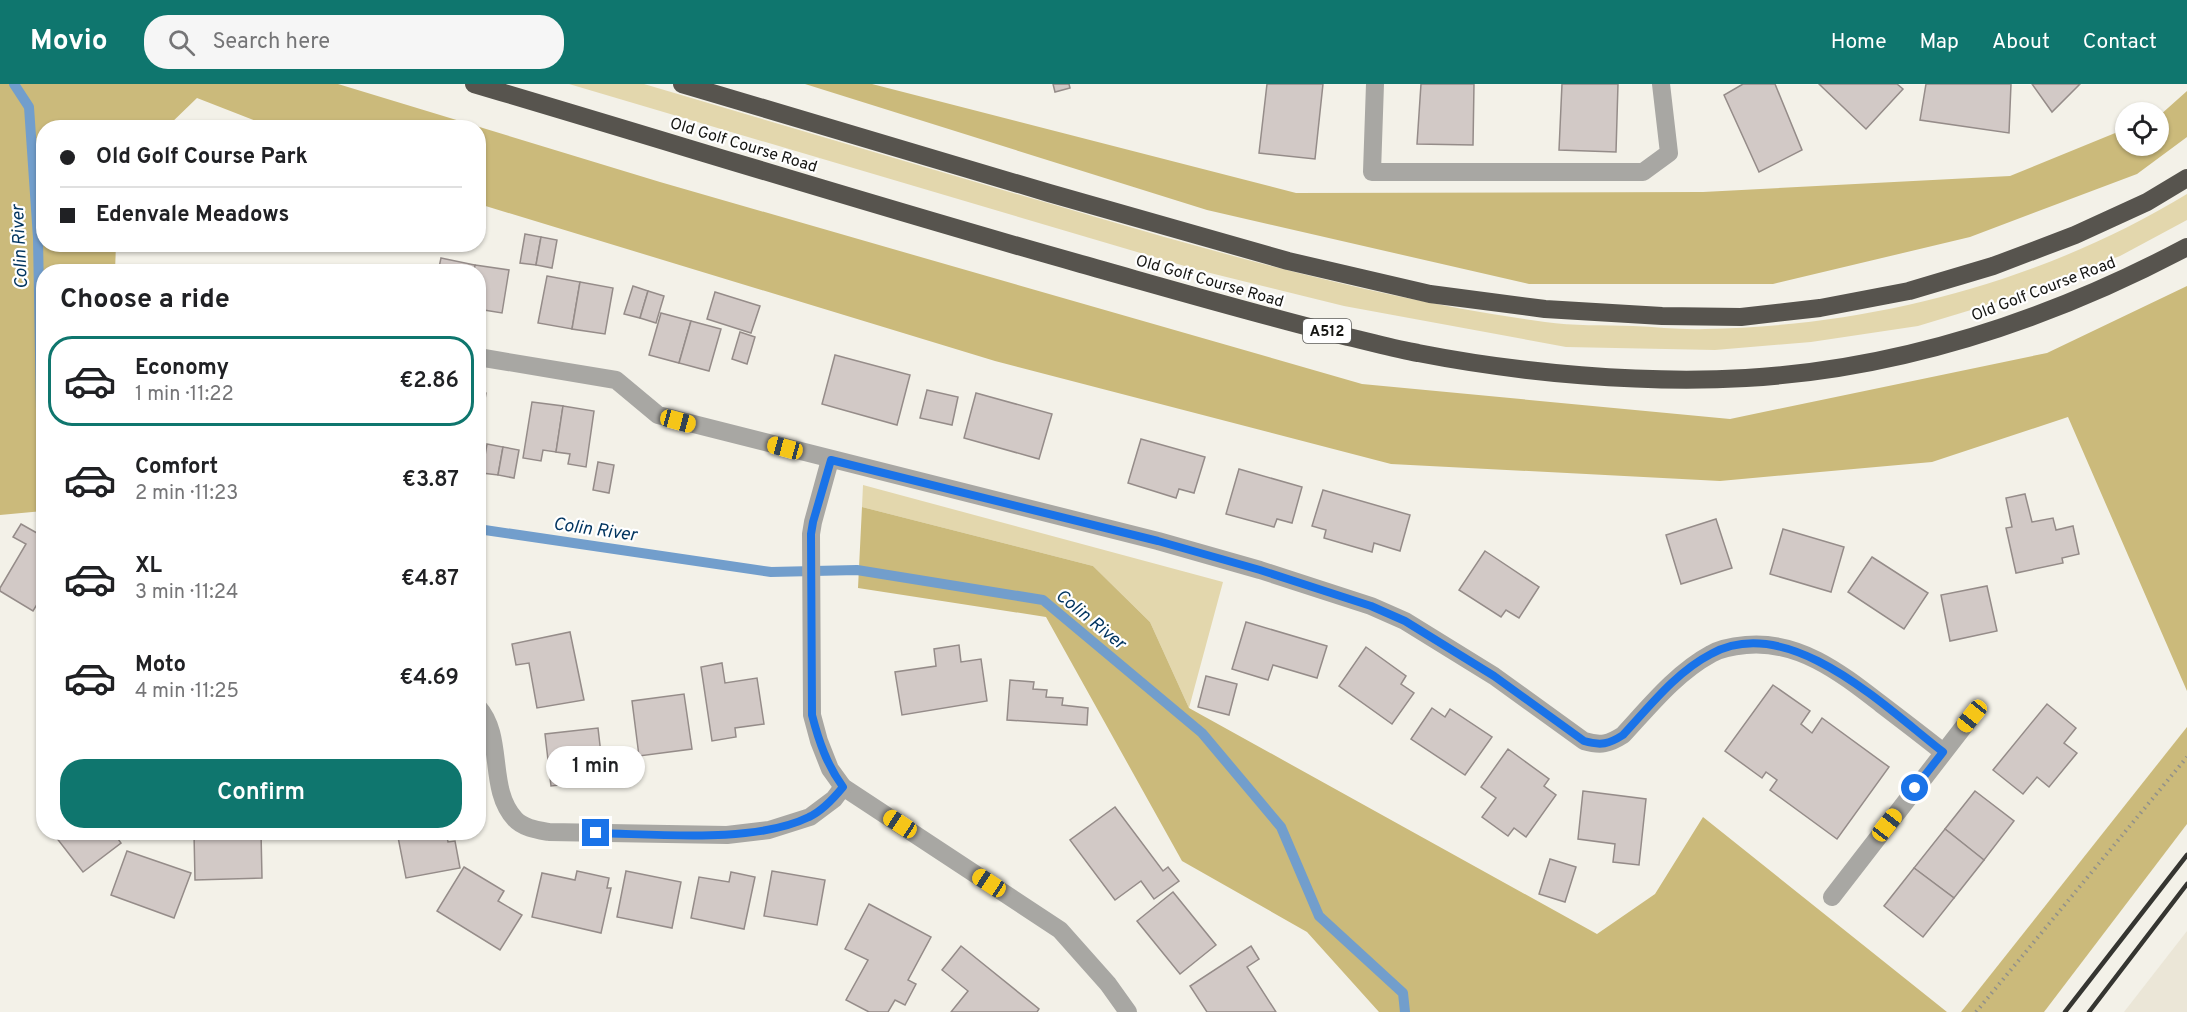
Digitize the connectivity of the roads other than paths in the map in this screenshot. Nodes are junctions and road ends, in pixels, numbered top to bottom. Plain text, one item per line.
1 (474, 84) edge
2 (682, 84) edge
3 (1375, 84) edge
4 (1661, 84) edge
5 (2187, 178) edge
6 (2187, 246) edge
7 (486, 358) edge
8 (831, 460) junction
9 (1972, 716) dead end
10 (486, 722) edge
11 (1943, 752) junction
12 (843, 787) junction
13 (1832, 897) dead end
14 (1128, 1012) edge

1 - 6 highway, Old Golf Course Road / A512
2 - 5 highway
3 - 4 street
7 - 8 street
8 - 11 street
8 - 12 street
9 - 11 street
10 - 12 street
11 - 13 street
12 - 14 street

